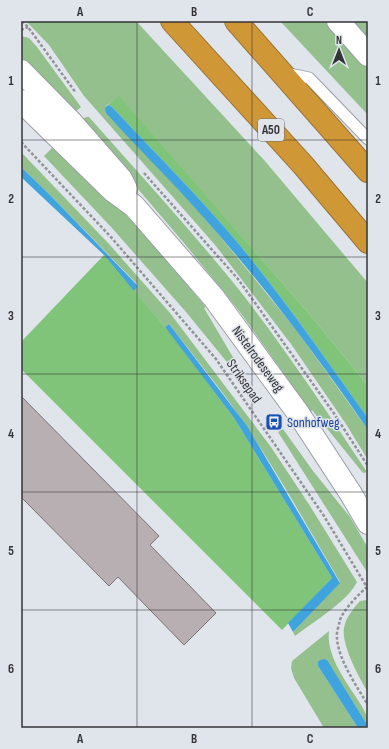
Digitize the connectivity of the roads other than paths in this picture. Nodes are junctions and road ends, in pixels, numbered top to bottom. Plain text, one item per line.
1 (172, 21) edge
2 (236, 21) edge
3 (338, 21) edge
4 (368, 55) edge
5 (21, 71) edge
6 (282, 73) junction
7 (25, 98) edge
8 (368, 140) edge
9 (368, 171) edge
10 (368, 242) edge
11 (368, 523) edge

1 - 10 highway, A50
2 - 6 highway
3 - 4 street
5 - 7 street, Nistelrodeseweg
6 - 8 lane
6 - 9 highway
7 - 11 street, Nistelrodeseweg

